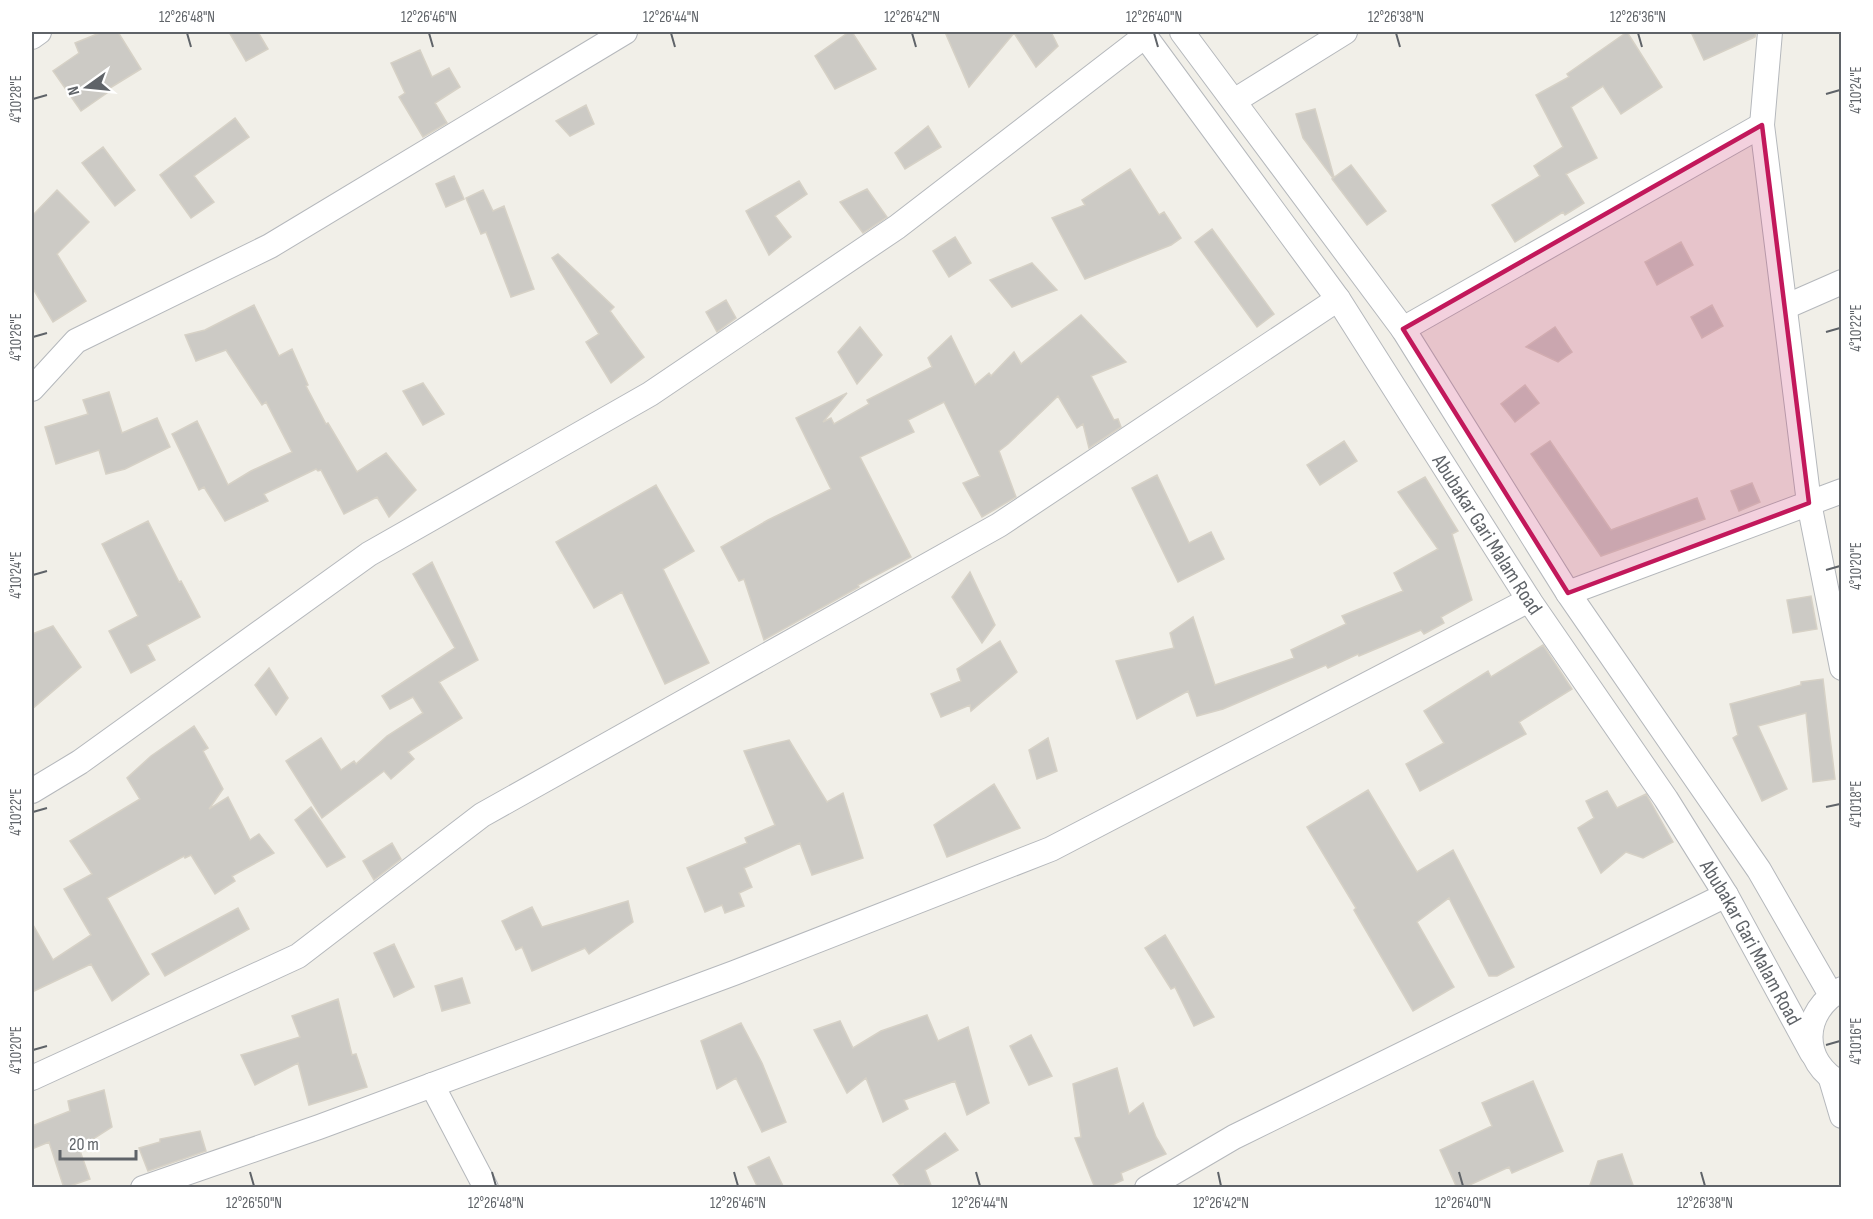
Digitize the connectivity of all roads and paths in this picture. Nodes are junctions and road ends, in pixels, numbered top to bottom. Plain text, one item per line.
1 (39, 32) edge
2 (625, 32) edge
3 (1182, 32) edge
4 (1345, 32) edge
5 (1770, 32) edge
6 (1144, 34) edge
7 (32, 37) edge
8 (1234, 101) junction
9 (1762, 126) junction
10 (1842, 282) edge
11 (1338, 299) junction
12 (1785, 307) junction
13 (1403, 329) junction
14 (32, 389) edge
15 (1842, 491) edge
16 (1809, 503) junction
17 (1568, 593) junction
18 (1529, 600) junction
19 (1842, 668) edge
20 (32, 791) edge
21 (1726, 895) junction
22 (1836, 992) edge
23 (1812, 1053) junction
24 (32, 1078) edge
25 (1836, 1081) edge
26 (432, 1085) junction
27 (1842, 1116) edge
28 (205, 1178) edge
29 (143, 1188) edge
30 (486, 1188) edge
31 (1147, 1188) edge

1 - 7 street
2 - 14 street
3 - 8 street
4 - 8 street
5 - 9 street
6 - 11 street, Abubakar Gari Malam Road
6 - 20 street
8 - 13 street
9 - 12 street
9 - 13 street
10 - 12 street
11 - 18 street, Abubakar Gari Malam Road
11 - 24 street
12 - 16 street
13 - 17 street
15 - 16 street
16 - 17 street
16 - 19 street
17 - 22 street
18 - 21 street, Abubakar Gari Malam Road
18 - 26 street
21 - 23 street, Abubakar Gari Malam Road
21 - 31 street
22 - 23 street
23 - 25 street, Abubakar Gari Malam Road
25 - 27 street
26 - 28 street
26 - 30 street
28 - 29 street

